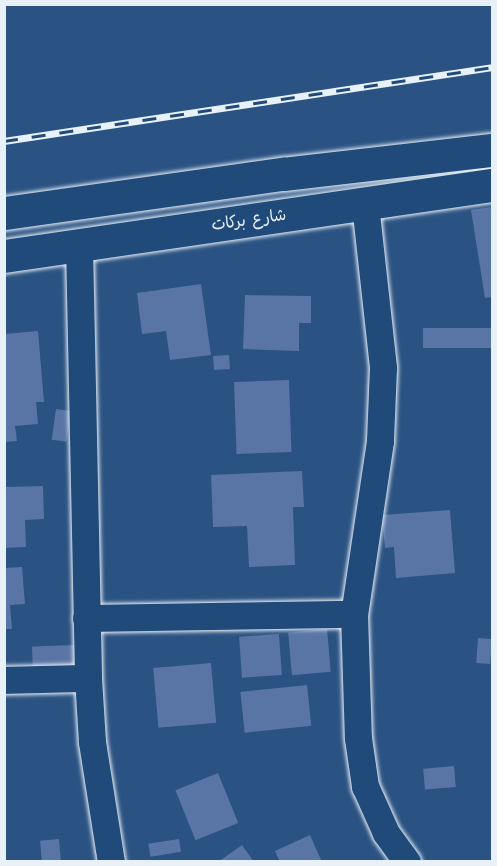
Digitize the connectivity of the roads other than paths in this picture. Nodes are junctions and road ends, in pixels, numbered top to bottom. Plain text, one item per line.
1 (492, 150) edge
2 (492, 185) edge
3 (365, 204) junction
4 (4, 213) edge
5 (79, 245) junction
6 (4, 256) edge
7 (354, 614) junction
8 (86, 618) junction
9 (88, 678) junction
10 (4, 680) edge
11 (111, 861) edge
12 (406, 861) edge

1 - 4 main road
2 - 3 main road, شارع بركات
3 - 5 main road, شارع بركات
3 - 7 street
5 - 6 main road, شارع بركات
5 - 8 street
7 - 8 street
7 - 12 street
8 - 9 street
9 - 10 street
9 - 11 street

